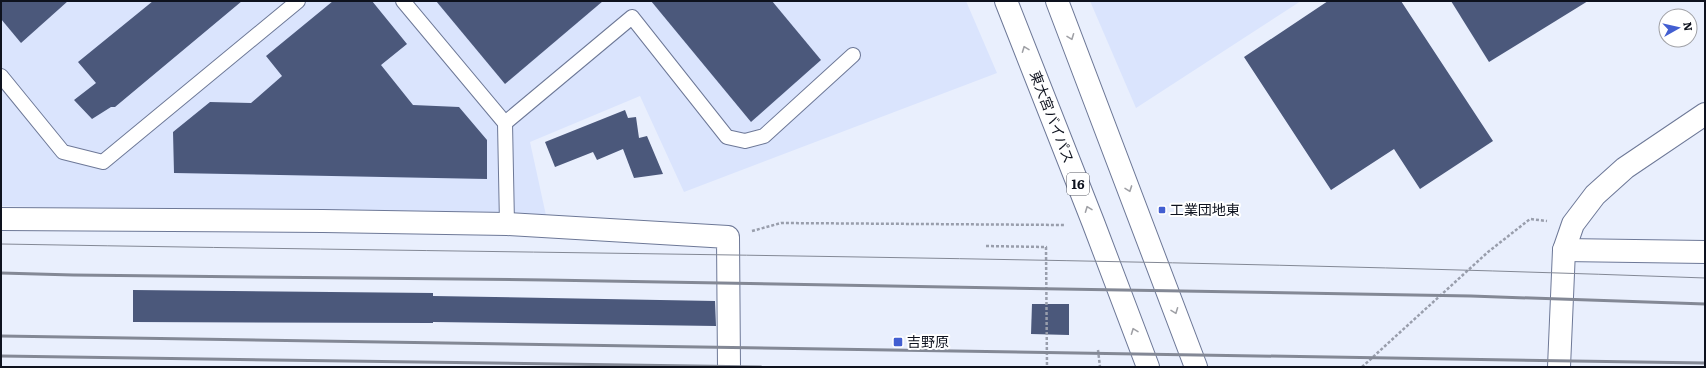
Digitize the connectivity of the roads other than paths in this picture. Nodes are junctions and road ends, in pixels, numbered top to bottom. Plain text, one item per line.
1 (298, 1) edge
2 (403, 1) edge
3 (1006, 1) edge
4 (1057, 1) edge
5 (853, 55) dead end
6 (1, 76) edge
7 (1705, 114) edge
8 (505, 123) junction
9 (1, 219) edge
10 (507, 224) junction
11 (1564, 250) junction
12 (1705, 252) edge
13 (729, 367) edge
14 (1148, 367) edge
15 (1196, 367) edge
16 (1560, 367) edge

1 - 6 lane
2 - 8 lane
14 -> 3 main road, 東大宮バイパス / 16
4 -> 15 main road
5 - 8 lane
7 - 11 main road
8 - 10 lane
9 - 10 main road
10 - 13 main road
11 - 12 main road
11 - 16 main road

